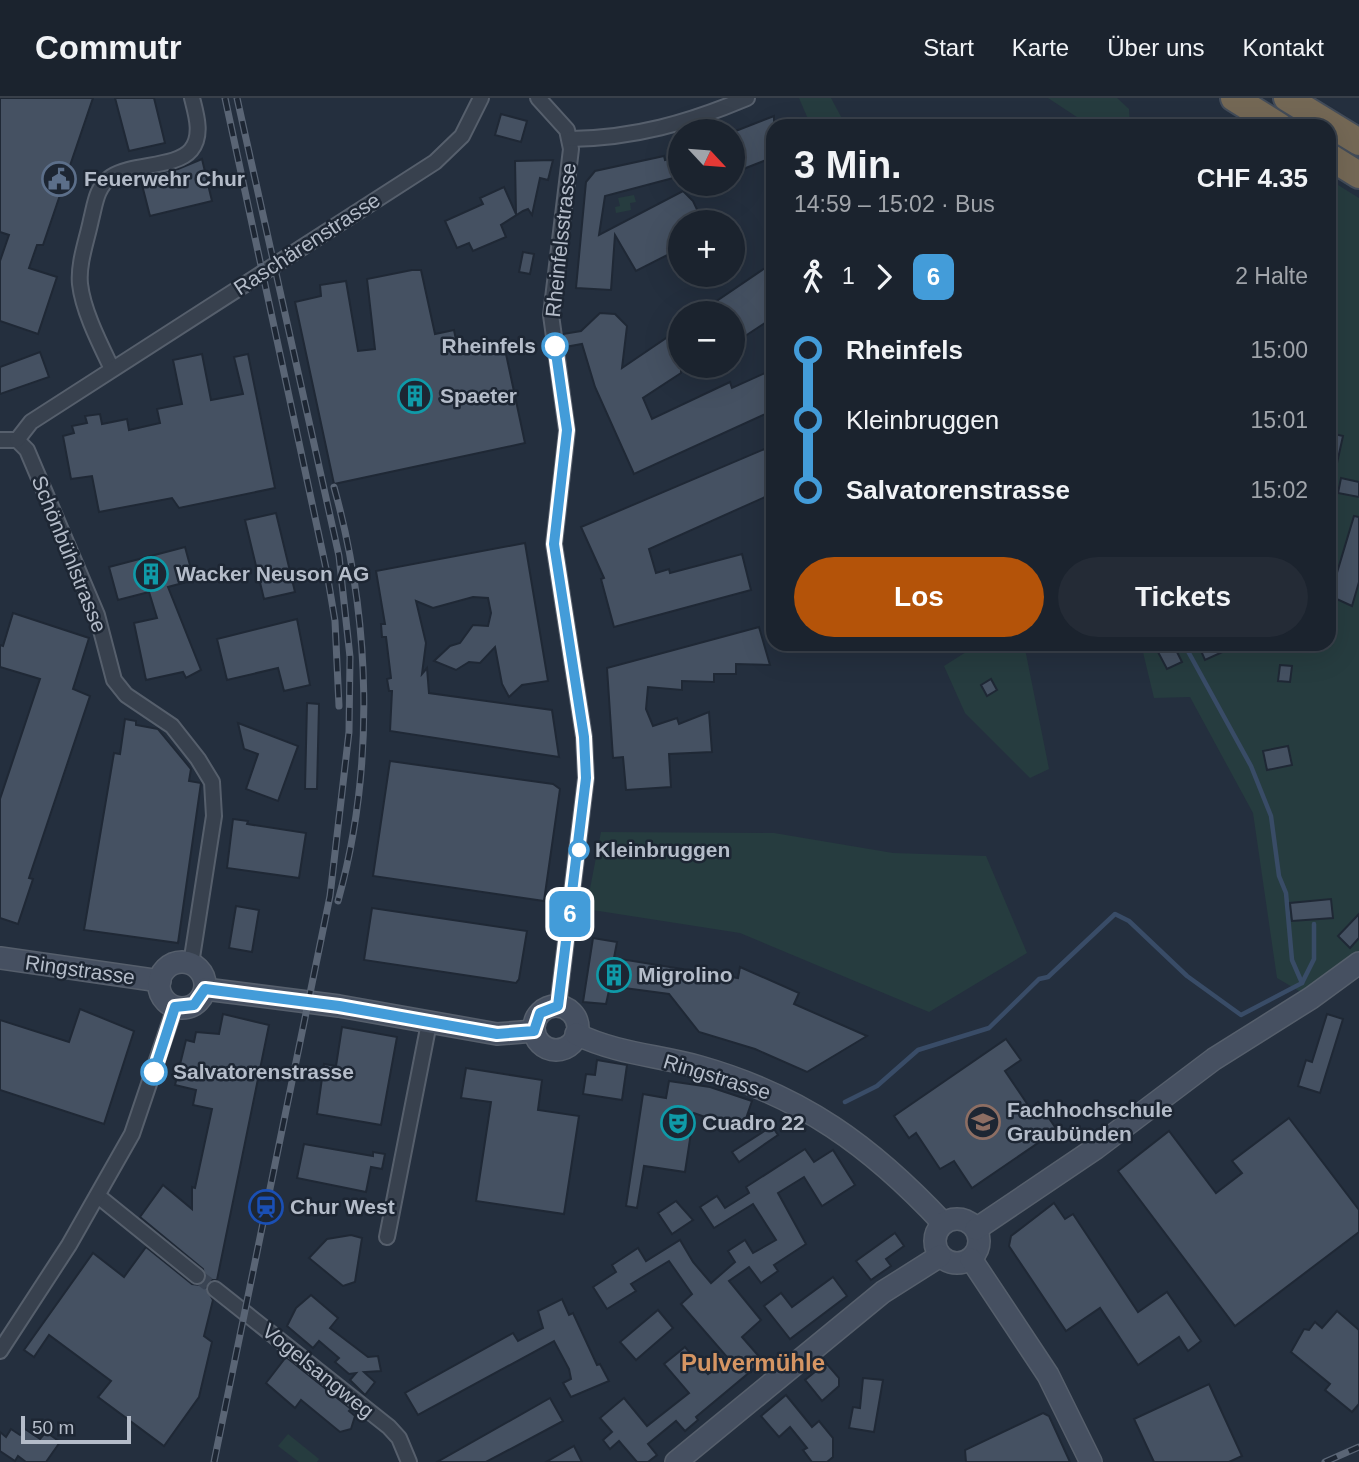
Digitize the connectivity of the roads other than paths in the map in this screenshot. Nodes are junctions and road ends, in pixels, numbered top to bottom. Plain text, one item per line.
1 (192, 98) edge
2 (481, 98) edge
3 (538, 98) edge
4 (747, 98) edge
5 (1234, 98) edge
6 (1287, 98) edge
7 (1268, 119) edge
8 (1321, 119) edge
9 (1336, 128) edge
10 (570, 139) junction
11 (1359, 142) edge
12 (1336, 162) edge
13 (1359, 175) edge
14 (113, 369) junction
15 (0, 440) edge
16 (17, 440) junction
17 (0, 958) edge
18 (1359, 962) edge
19 (191, 964) junction
20 (160, 981) junction
21 (205, 989) junction
22 (558, 1006) junction
23 (175, 1007) junction
24 (429, 1023) junction
25 (534, 1031) junction
26 (576, 1034) junction
27 (98, 1196) junction
28 (943, 1223) junction
29 (976, 1229) junction
30 (387, 1237) dead end
31 (940, 1256) junction
32 (971, 1259) junction
33 (197, 1276) tunnel mouth
34 (215, 1289) tunnel mouth
35 (0, 1351) edge
36 (410, 1462) edge
37 (676, 1462) edge
38 (1091, 1462) edge

1 - 14 street
2 - 14 street, Raschärenstrasse
3 - 10 street
4 - 10 street
5 - 7 highway
6 - 8 highway
9 - 11 highway
10 - 22 street, Rheinfelsstrasse
12 - 13 highway
14 - 16 street, Raschärenstrasse
15 - 16 street
16 - 19 street, Schönbühlstrasse
17 - 20 main road, Ringstrasse
18 - 29 main road
19 - 20 main road
19 - 21 main road
20 - 23 main road
21 - 23 main road
21 - 24 main road
22 - 25 main road
22 - 26 main road
23 - 27 street
24 - 25 main road
24 - 30 street
25 - 26 main road
26 - 28 main road, Ringstrasse
27 - 33 street
27 - 35 street
28 - 29 main road
28 - 31 main road
29 - 32 main road
31 - 32 main road
31 - 37 main road
32 - 38 main road
34 - 36 street, Vogelsangweg

